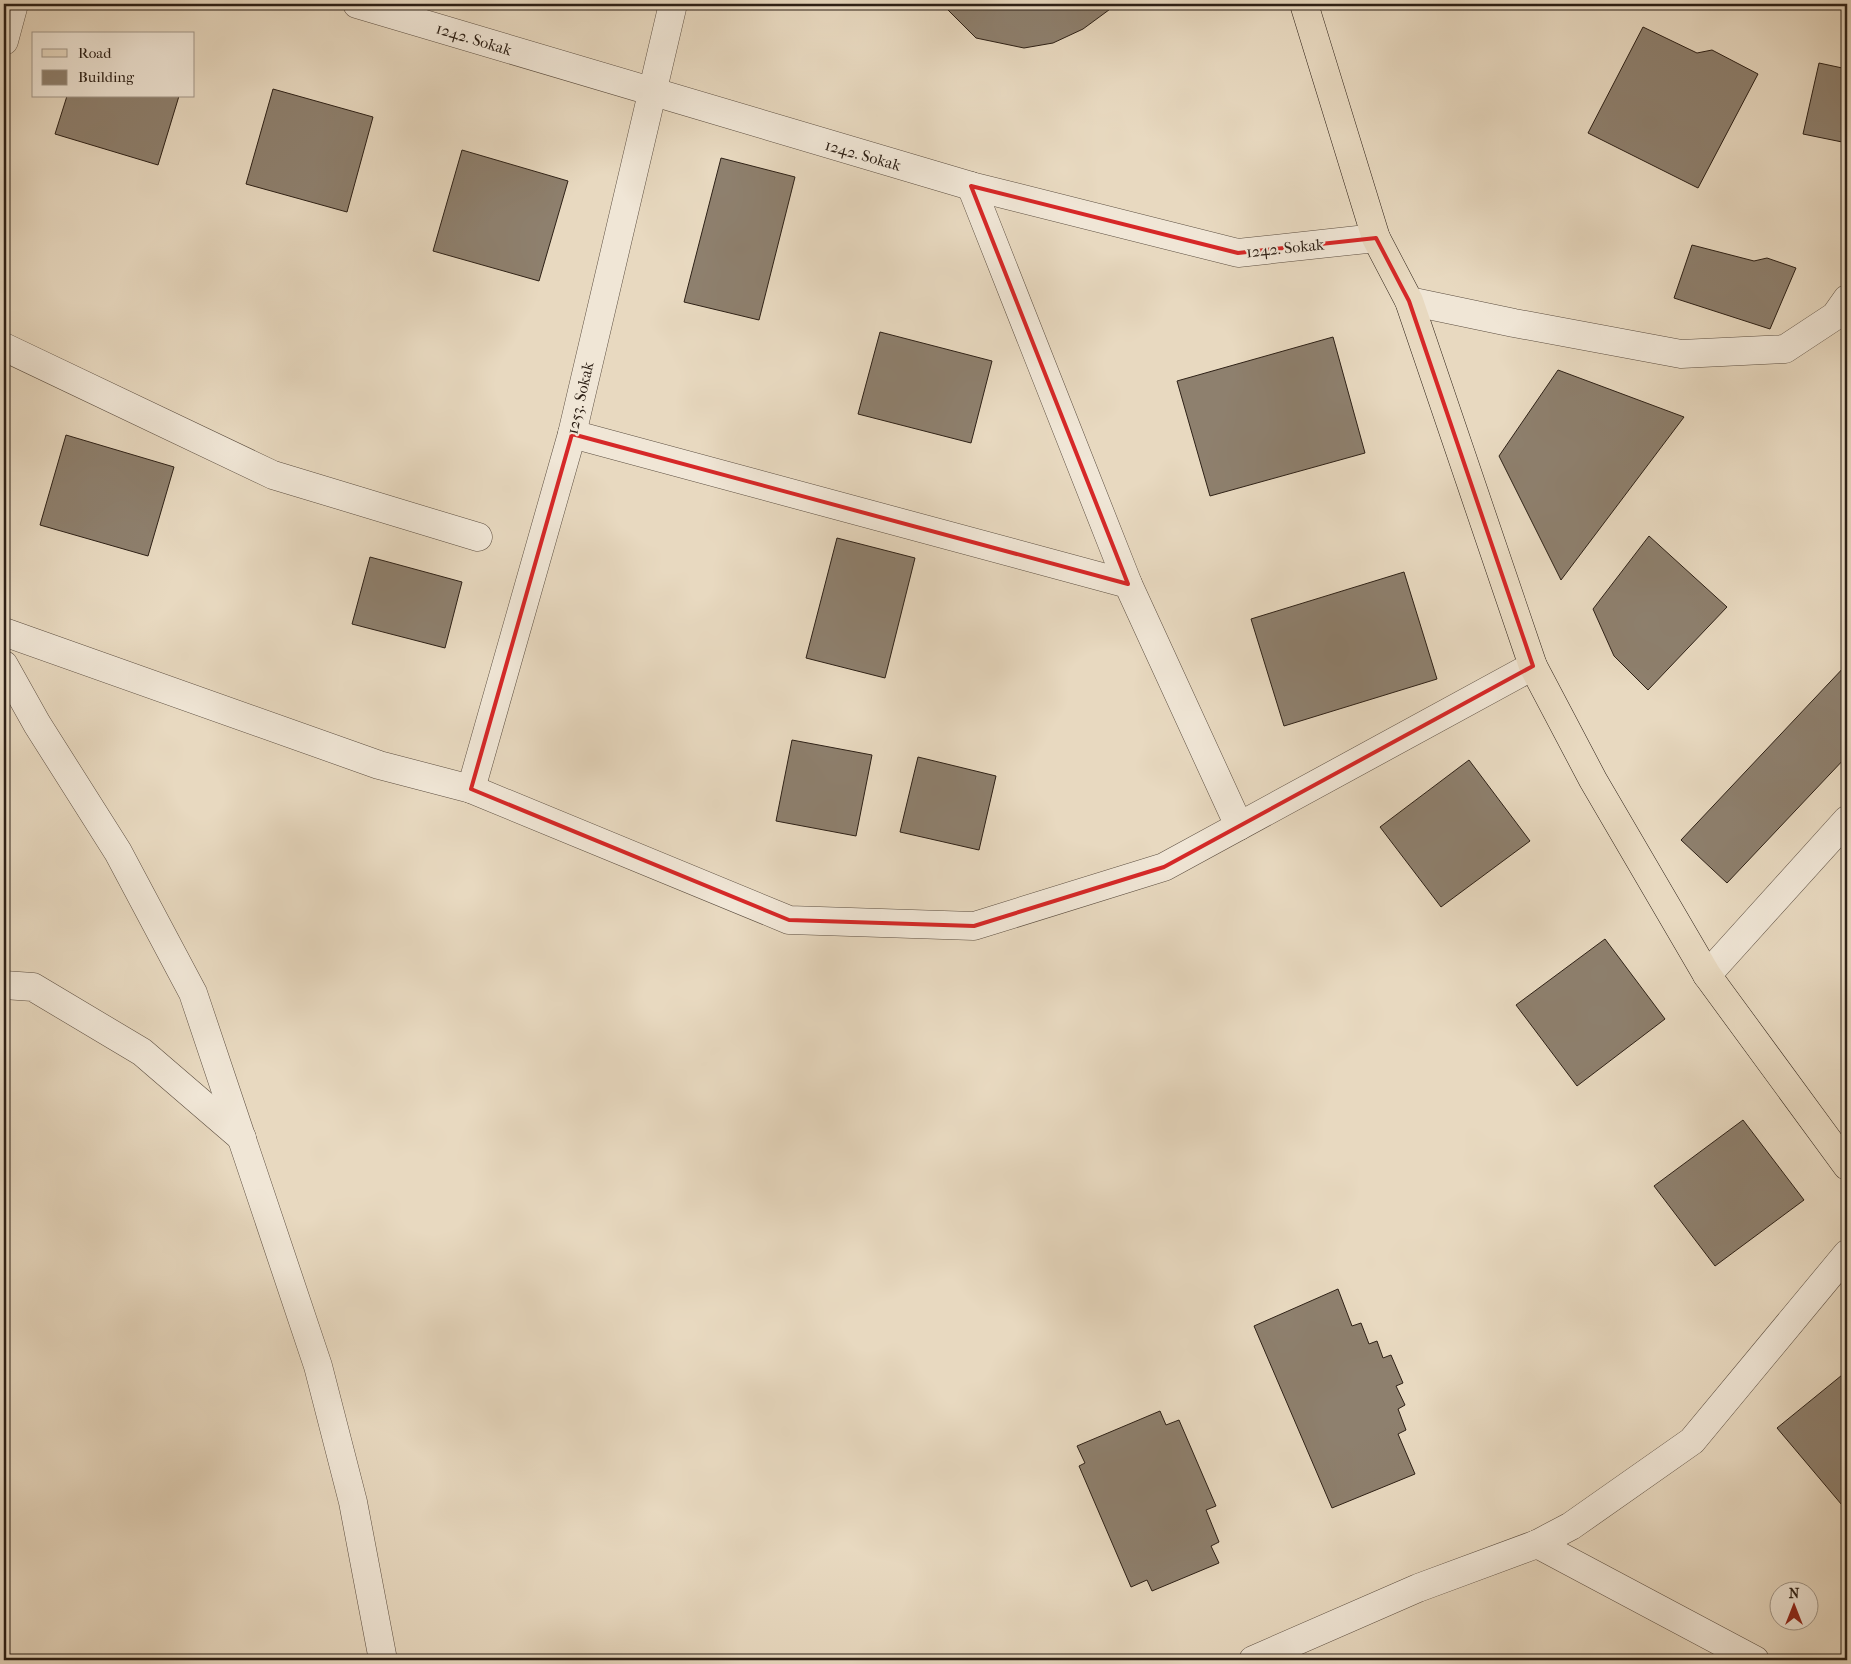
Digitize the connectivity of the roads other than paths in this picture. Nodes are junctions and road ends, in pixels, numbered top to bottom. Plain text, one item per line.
1 (14, 4) edge
2 (357, 4) edge
3 (673, 4) edge
4 (1304, 4) edge
5 (4, 41) edge
6 (651, 93) junction
7 (971, 186) junction
8 (1376, 238) junction
9 (1847, 299) edge
10 (1409, 301) junction
11 (4, 347) edge
12 (572, 434) junction
13 (478, 537) dead end
14 (1128, 584) junction
15 (4, 632) edge
16 (4, 665) edge
17 (1533, 666) junction
18 (471, 789) junction
19 (1847, 820) edge
20 (1239, 826) junction
21 (1707, 975) junction
22 (4, 986) edge
23 (243, 1138) junction
24 (1847, 1166) edge
25 (1847, 1254) edge
26 (1537, 1544) junction
27 (383, 1660) edge
28 (1253, 1660) edge
29 (1755, 1660) edge

1 - 5 street
2 - 6 street, 1242. Sokak
3 - 6 street, 1253. Sokak
4 - 8 main road
6 - 7 street, 1242. Sokak
6 - 12 street, 1253. Sokak
7 - 8 street, 1242. Sokak
7 - 14 street
8 - 10 main road
9 - 10 street
10 - 17 main road
11 - 13 street
12 - 14 street
12 - 18 street, 1253. Sokak
14 - 20 street
15 - 18 street
16 - 23 street
17 - 20 street
17 - 21 main road
18 - 20 street
19 - 21 street
21 - 24 main road
22 - 23 street
23 - 27 street
25 - 26 street
26 - 28 street
26 - 29 street

